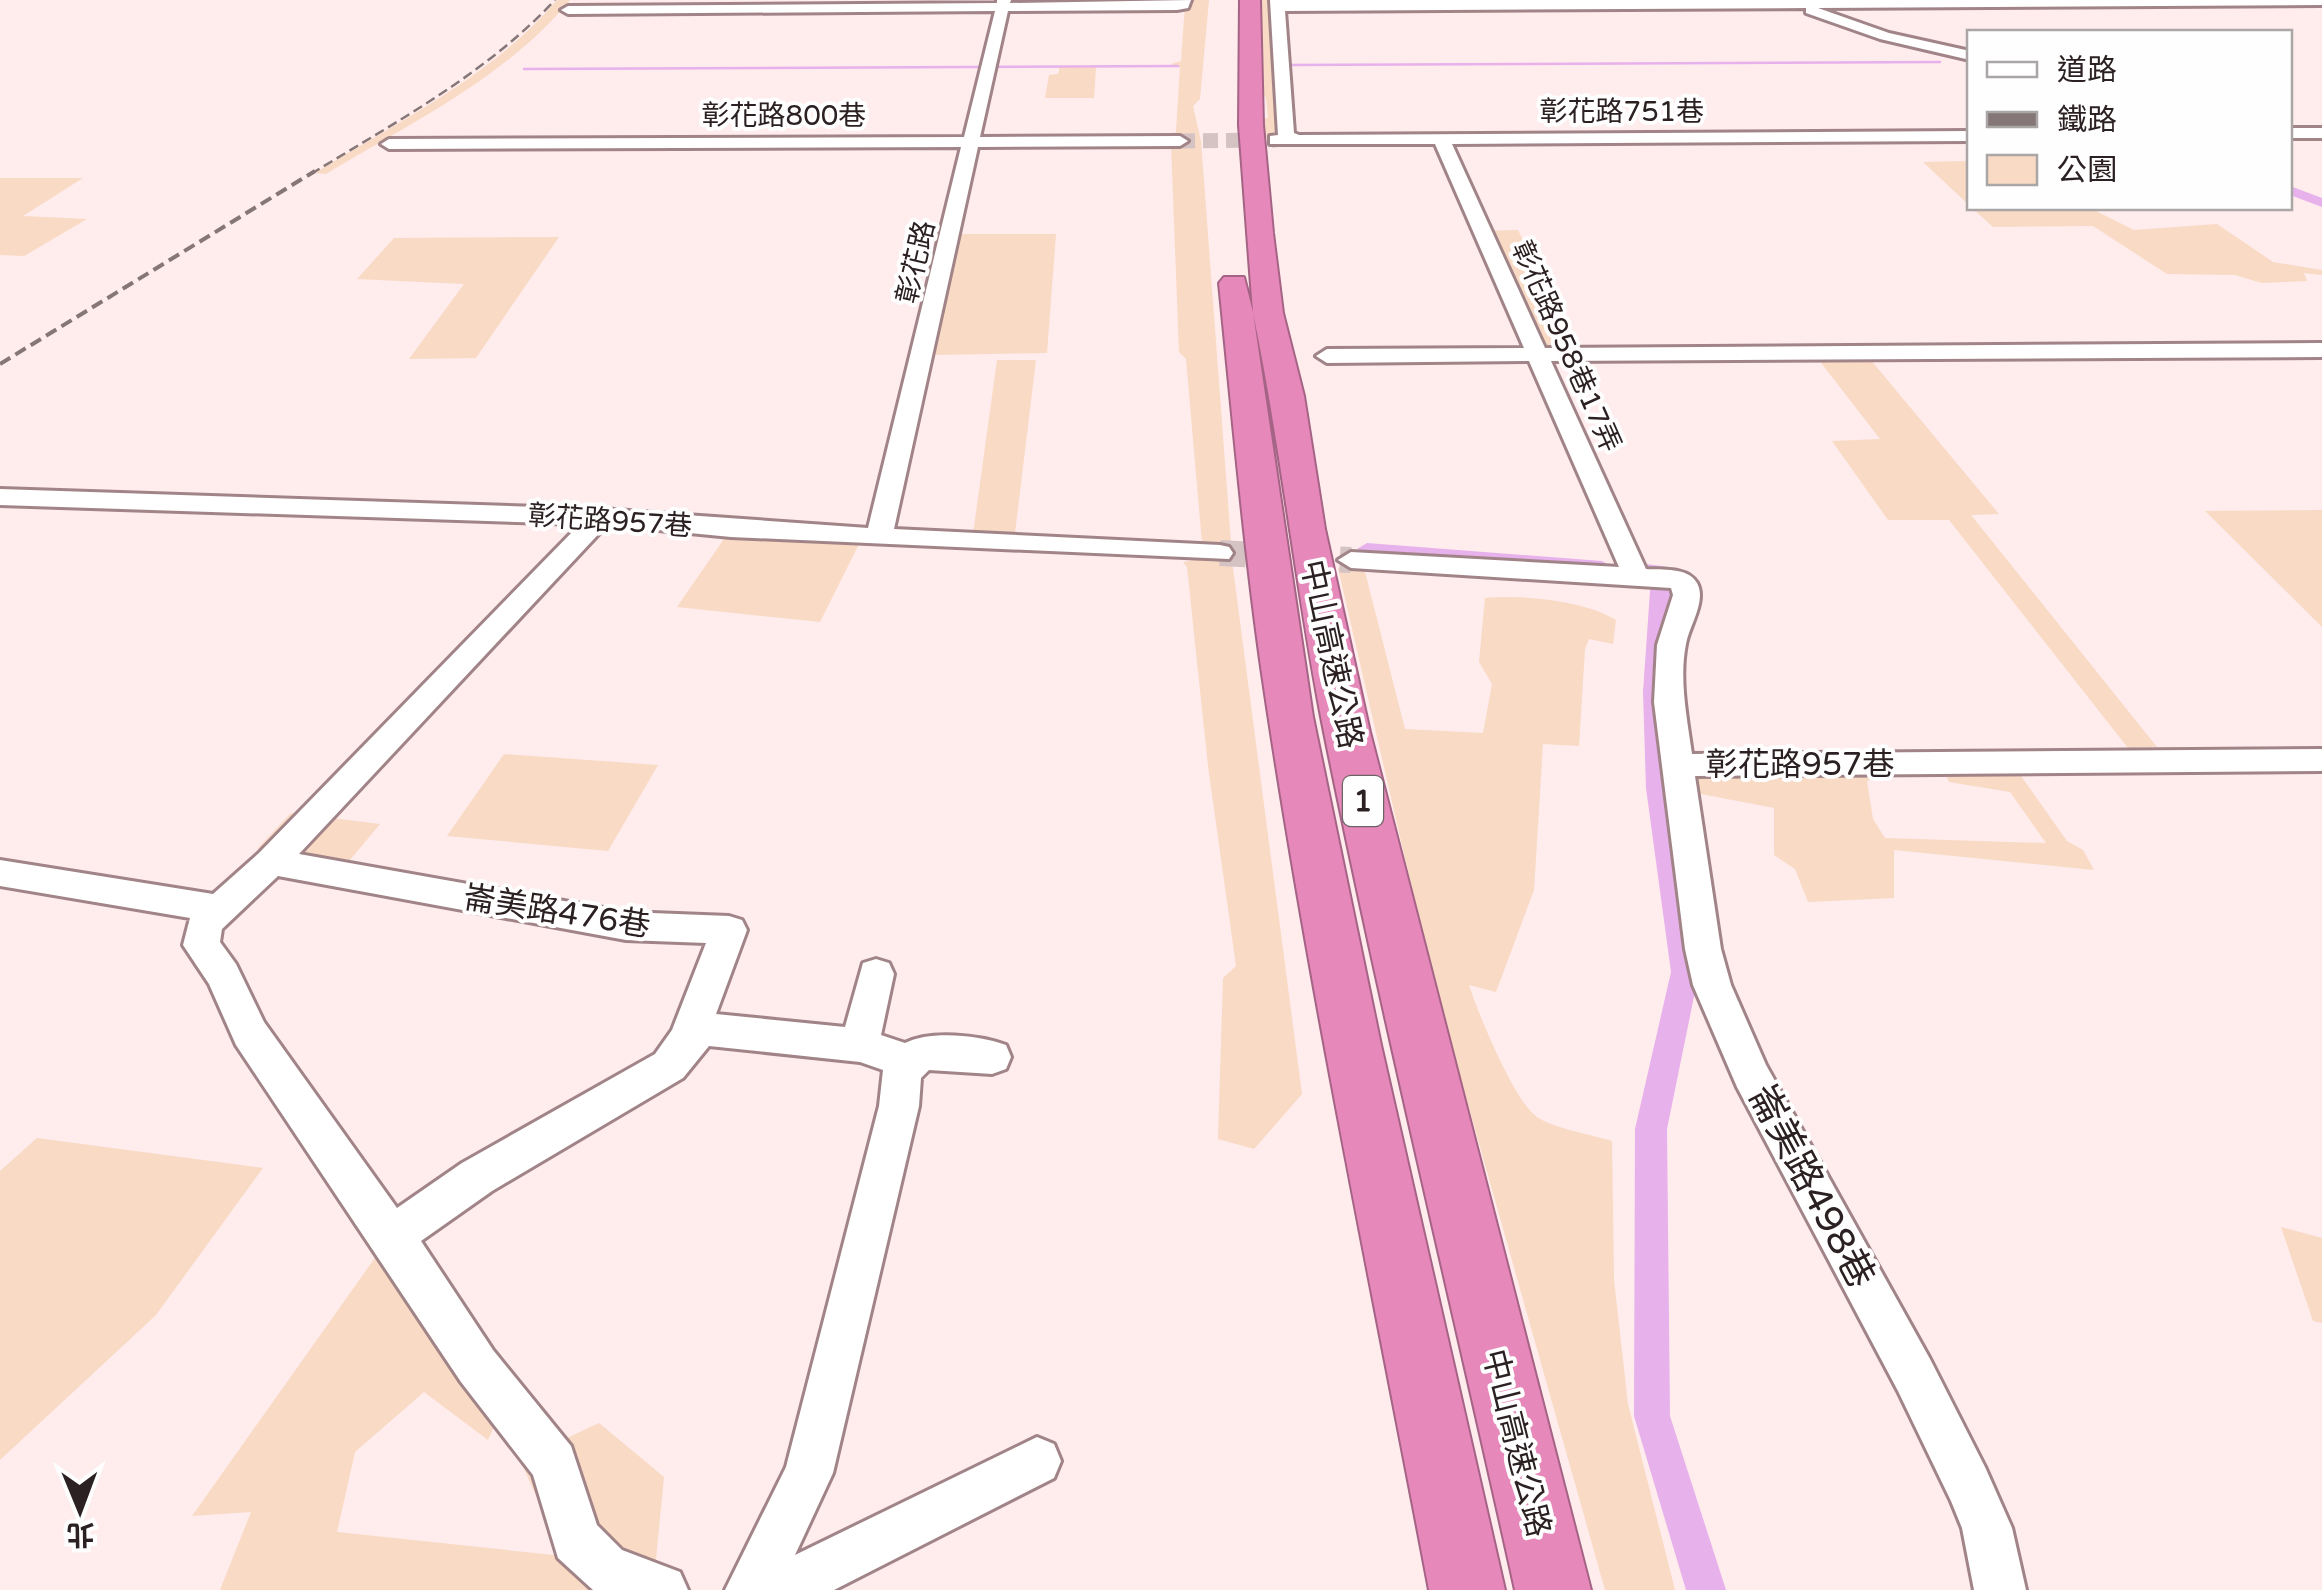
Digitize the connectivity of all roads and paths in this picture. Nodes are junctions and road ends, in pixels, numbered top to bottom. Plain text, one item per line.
1 (1184, 0) edge
2 (1226, 0) edge
3 (2321, 1) edge
4 (1268, 2) edge
5 (1792, 2) edge
6 (1003, 3) edge
7 (568, 10) dead end
8 (1967, 55) edge
9 (2292, 133) edge
10 (2322, 133) edge
11 (1967, 136) edge
12 (1276, 140) tunnel mouth
13 (1298, 140) junction
14 (1442, 140) junction
15 (1180, 141) tunnel mouth
16 (971, 142) junction
17 (389, 144) dead end
18 (2322, 350) edge
19 (1327, 356) dead end
20 (1539, 356) junction
21 (0, 496) edge
22 (601, 517) junction
23 (879, 536) junction
24 (1220, 553) tunnel mouth
25 (1352, 560) tunnel mouth
26 (1636, 576) junction
27 (2322, 760) edge
28 (1676, 765) junction
29 (272, 862) junction
30 (0, 872) edge
31 (218, 908) junction
32 (876, 974) dead end
33 (688, 1039) junction
34 (860, 1045) junction
35 (992, 1057) dead end
36 (908, 1061) junction
37 (392, 1236) junction
38 (1037, 1462) dead end
39 (662, 1590) edge
40 (750, 1590) edge
41 (780, 1590) edge
42 (1468, 1590) edge
43 (1552, 1590) edge
44 (2000, 1590) edge

1 - 6 street
2 - 42 highway, 中山高速公路 / 1
3 - 5 street
4 - 5 street
4 - 13 street
4 - 43 highway, 中山高速公路 / 1
5 - 8 street
6 - 7 street
6 - 16 street, 彰花路
9 - 10 street
11 - 14 street, 彰花路751巷
12 - 13 street, 彰花路751巷
13 - 14 street, 彰花路751巷
14 - 20 street, 彰花路958巷17弄
15 - 16 street, 彰花路800巷
16 - 17 street, 彰花路800巷
16 - 23 street, 彰花路
18 - 20 street
19 - 20 street
20 - 26 street, 彰花路958巷17弄
21 - 22 street, 彰花路957巷
22 - 23 street, 彰花路957巷
22 - 29 street
23 - 24 street, 彰花路957巷
25 - 26 street, 彰花路957巷
26 - 28 street, 彰花路957巷
27 - 28 street, 彰花路957巷
28 - 44 street, 崙美路498巷
29 - 31 street
29 - 33 street, 崙美路476巷
30 - 31 street
31 - 37 street
32 - 34 street
33 - 34 street
33 - 37 street, 崙美路476巷
34 - 36 street
35 - 36 street
36 - 40 street
37 - 39 street
38 - 41 street

